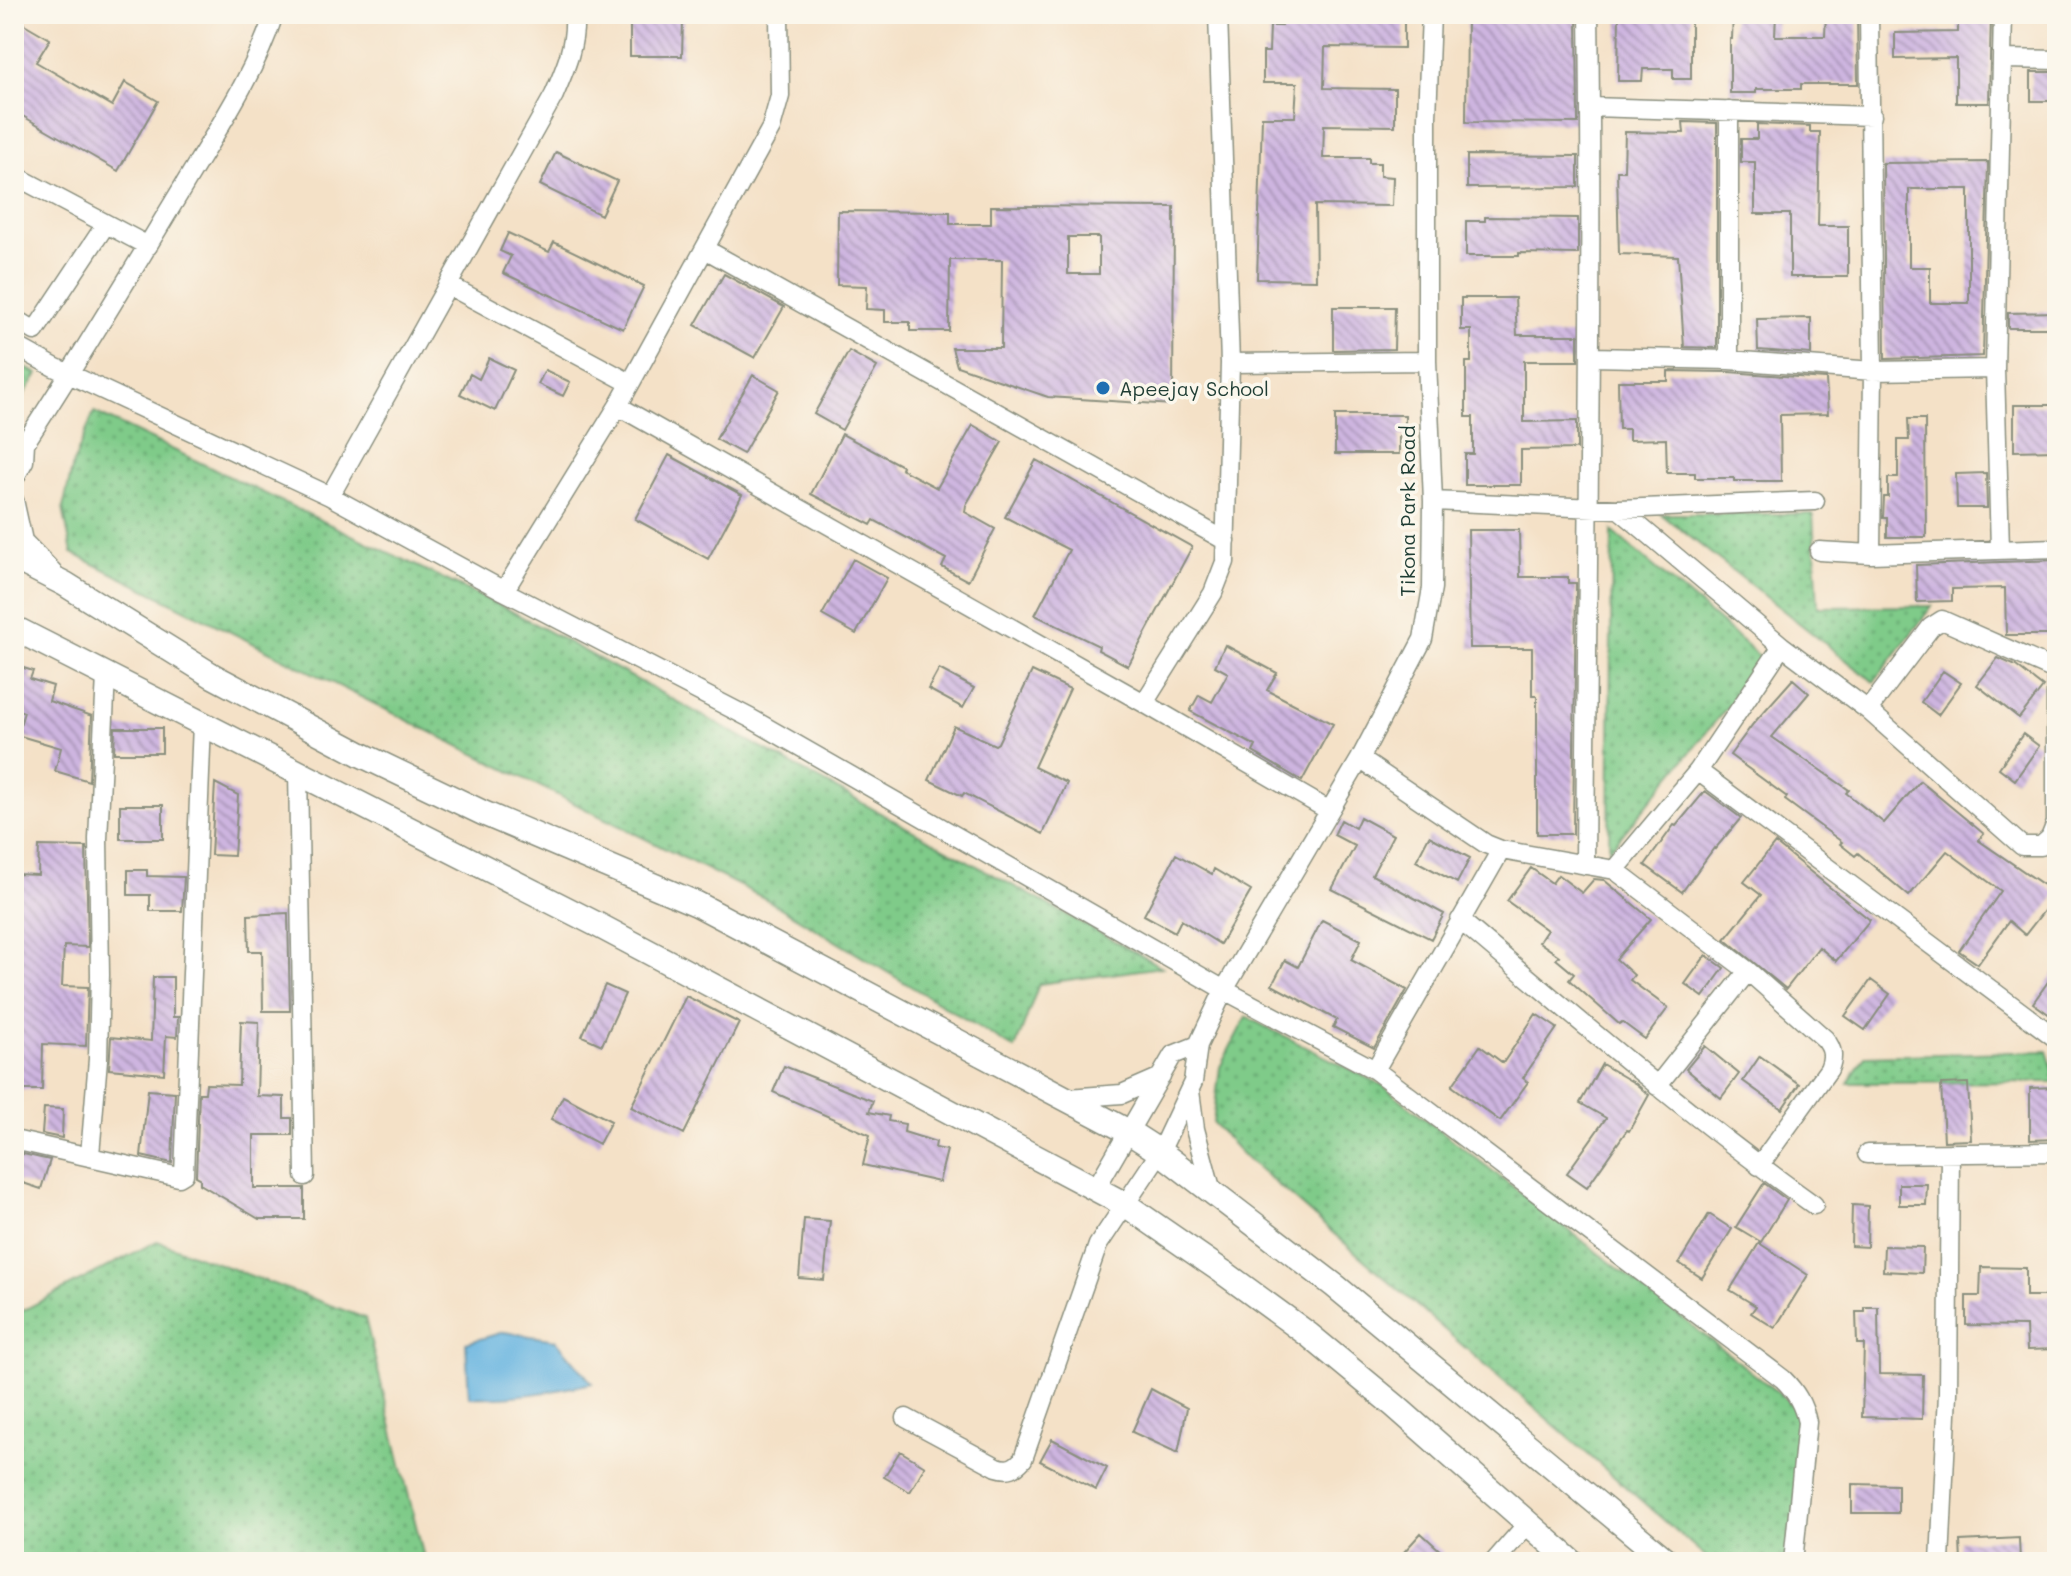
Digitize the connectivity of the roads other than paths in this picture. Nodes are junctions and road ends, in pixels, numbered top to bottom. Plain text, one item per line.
1 (274, 14) edge
2 (574, 14) edge
3 (779, 14) edge
4 (1218, 14) edge
5 (1431, 14) edge
6 (1589, 14) edge
7 (1869, 14) edge
8 (2003, 14) edge
9 (2003, 59) junction
10 (2057, 60) edge
11 (1591, 107) junction
12 (1729, 111) junction
13 (1872, 116) junction
14 (14, 175) edge
15 (106, 224) junction
16 (148, 246) junction
17 (705, 249) junction
18 (448, 285) junction
19 (14, 318) edge
20 (14, 345) edge
21 (1592, 357) junction
22 (1729, 360) junction
23 (1427, 361) junction
24 (1230, 363) junction
25 (1995, 369) junction
26 (1873, 371) junction
27 (70, 374) junction
28 (630, 383) junction
29 (618, 406) junction
30 (20, 447) edge
31 (14, 479) edge
32 (330, 496) junction
33 (14, 500) edge
34 (1433, 501) junction
35 (1815, 501) dead end
36 (1588, 508) junction
37 (1619, 509) junction
38 (1226, 541) junction
39 (2057, 548) edge
40 (2000, 549) junction
41 (1819, 551) dead end
42 (1871, 554) junction
43 (14, 558) edge
44 (65, 584) junction
45 (504, 591) junction
46 (14, 628) edge
47 (1782, 646) junction
48 (2057, 671) edge
49 (106, 676) junction
50 (1144, 703) junction
51 (1868, 710) junction
52 (202, 723) junction
53 (1360, 759) junction
54 (298, 771) junction
55 (1698, 771) junction
56 (1328, 810) junction
57 (1501, 850) junction
58 (1585, 865) junction
59 (1615, 870) junction
60 (1460, 920) junction
61 (1748, 971) junction
62 (1224, 990) junction
63 (2057, 1039) edge
64 (1198, 1045) junction
65 (1375, 1070) junction
66 (1161, 1077) junction
67 (1657, 1086) junction
68 (1190, 1091) junction
69 (1068, 1098) junction
70 (1129, 1132) junction
71 (14, 1140) edge
72 (1160, 1152) junction
73 (2057, 1152) edge
74 (1950, 1153) junction
75 (1867, 1154) dead end
76 (90, 1155) junction
77 (1759, 1166) junction
78 (305, 1176) dead end
79 (1096, 1188) junction
80 (1212, 1192) junction
81 (1126, 1205) junction
82 (1814, 1205) dead end
83 (906, 1418) dead end
84 (1528, 1523) junction
85 (1494, 1562) edge
86 (1572, 1562) edge
87 (1668, 1562) edge
88 (1793, 1562) edge
89 (1940, 1562) edge

1 - 16 street
2 - 18 street
3 - 17 street
4 - 24 street
5 - 23 street, Tikona Park Road
6 - 11 street
7 - 13 street
8 - 9 street
9 - 10 street
9 - 25 street
11 - 12 street
11 - 21 street
12 - 13 street
12 - 22 street
13 - 26 street
14 - 15 street
15 - 16 street
15 - 19 street
16 - 27 street
17 - 28 street
17 - 38 street
18 - 28 street
18 - 32 street
20 - 27 street
21 - 22 street
21 - 36 street
22 - 26 street
23 - 24 street
23 - 34 street, Tikona Park Road
24 - 38 street
25 - 26 street
25 - 40 street
26 - 42 street
27 - 30 street
27 - 32 street
28 - 29 street
29 - 45 street
29 - 50 street
30 - 31 street
32 - 45 street
33 - 44 street
34 - 36 street
34 - 53 street, Tikona Park Road
35 - 37 street
36 - 37 street
36 - 58 street
37 - 47 street
38 - 50 street
39 - 40 street
40 - 42 street
41 - 42 street
43 - 44 street
44 - 69 street
45 - 62 street
46 - 49 street
47 - 51 street
47 - 55 street
48 - 51 street
48 - 51 street
49 - 52 street
49 - 76 street
50 - 56 street
52 - 54 street
52 - 76 street
53 - 56 street, Tikona Park Road
53 - 57 street
54 - 78 street
54 - 79 street
55 - 59 street
55 - 63 street
56 - 62 street, Tikona Park Road
57 - 58 street
57 - 60 street
58 - 59 street
59 - 61 street
60 - 65 street
60 - 67 street
61 - 67 street
61 - 77 street
62 - 64 street, Tikona Park Road
62 - 65 street
64 - 66 street
64 - 68 street, Tikona Park Road
65 - 88 street
66 - 69 street
66 - 70 street
67 - 77 street
68 - 72 street, Tikona Park Road
68 - 80 street, Tikona Park Road
69 - 70 street
70 - 72 street
70 - 79 street
71 - 76 street
72 - 80 street
72 - 81 street, Tikona Park Road
73 - 74 street
74 - 75 street
74 - 89 street
77 - 82 street
79 - 81 street
80 - 87 street
81 - 83 street, Tikona Park Road
81 - 84 street
84 - 85 street
84 - 86 street

